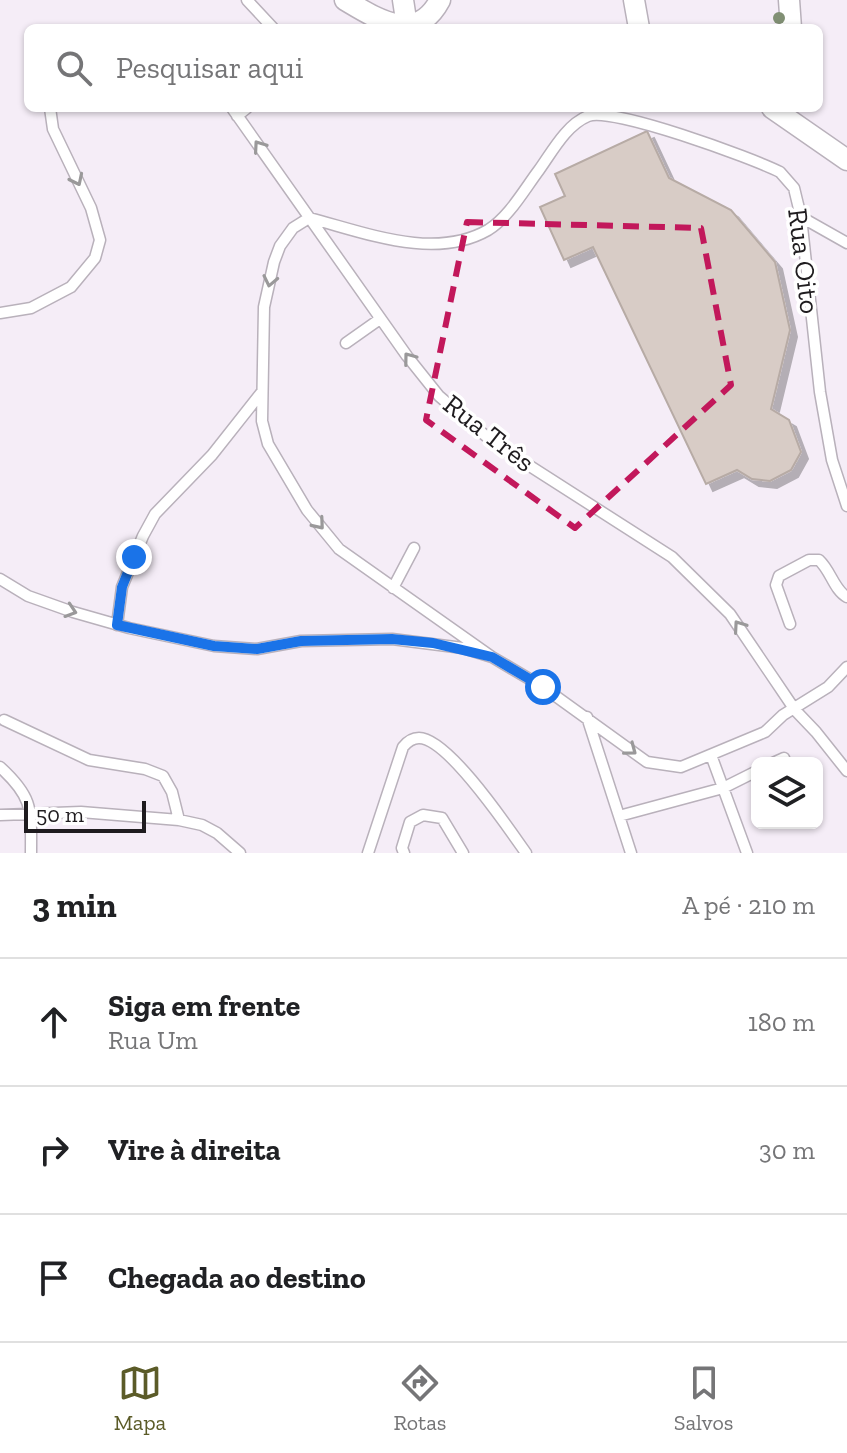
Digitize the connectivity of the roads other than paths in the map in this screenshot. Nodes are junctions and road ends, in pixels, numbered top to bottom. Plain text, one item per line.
1 (247, 0) edge
2 (345, 0) edge
3 (403, 0) edge
4 (440, 0) edge
5 (634, 0) edge
6 (789, 0) edge
7 (269, 24) edge
8 (399, 24) edge
9 (407, 24) edge
10 (412, 24) edge
11 (638, 24) edge
12 (791, 24) edge
13 (51, 112) edge
14 (235, 112) edge
15 (800, 118) edge
16 (847, 160) edge
17 (801, 217) junction
18 (309, 218) junction
19 (847, 243) edge
20 (0, 313) edge
21 (380, 319) junction
22 (346, 343) dead end
23 (261, 393) junction
24 (847, 506) edge
25 (414, 548) dead end
26 (0, 579) edge
27 (393, 588) junction
28 (847, 597) edge
29 (790, 624) dead end
30 (117, 625) junction
31 (492, 657) junction
32 (847, 667) edge
33 (795, 710) junction
34 (587, 717) junction
35 (4, 720) dead end
36 (711, 755) junction
37 (0, 767) edge
38 (847, 771) edge
39 (751, 774) edge
40 (723, 788) junction
41 (32, 814) junction
42 (0, 815) edge
43 (619, 816) junction
44 (179, 820) junction
45 (31, 853) edge
46 (240, 853) edge
47 (368, 853) edge
48 (404, 853) edge
49 (463, 853) edge
50 (526, 853) edge
51 (631, 853) edge
52 (747, 853) edge

1 - 7 lane
2 - 8 street
3 - 9 street
4 - 10 street
5 - 11 street
6 - 12 street
13 -> 20 lane
18 -> 14 lane, Rua Três
15 - 16 street
17 - 18 lane, Rua Oito
17 - 19 lane
17 - 24 lane, Rua Oito
18 - 21 lane, Rua Três
18 -> 23 lane
21 - 22 lane
33 -> 21 lane, Rua Três
23 -> 27 lane
23 - 30 lane
25 - 27 lane
26 -> 30 lane
27 - 31 lane
28 - 29 lane
30 - 31 lane
31 - 34 lane
32 - 33 lane
33 - 36 lane
33 - 38 lane, Rua Três
34 -> 36 lane
34 - 43 lane
35 - 44 lane
36 - 40 lane
37 - 41 lane
39 - 40 lane
40 - 43 lane
40 - 52 lane
41 - 42 lane
41 - 44 lane
41 - 45 lane
43 - 51 lane
44 - 46 lane
47 - 50 lane
48 - 49 lane

